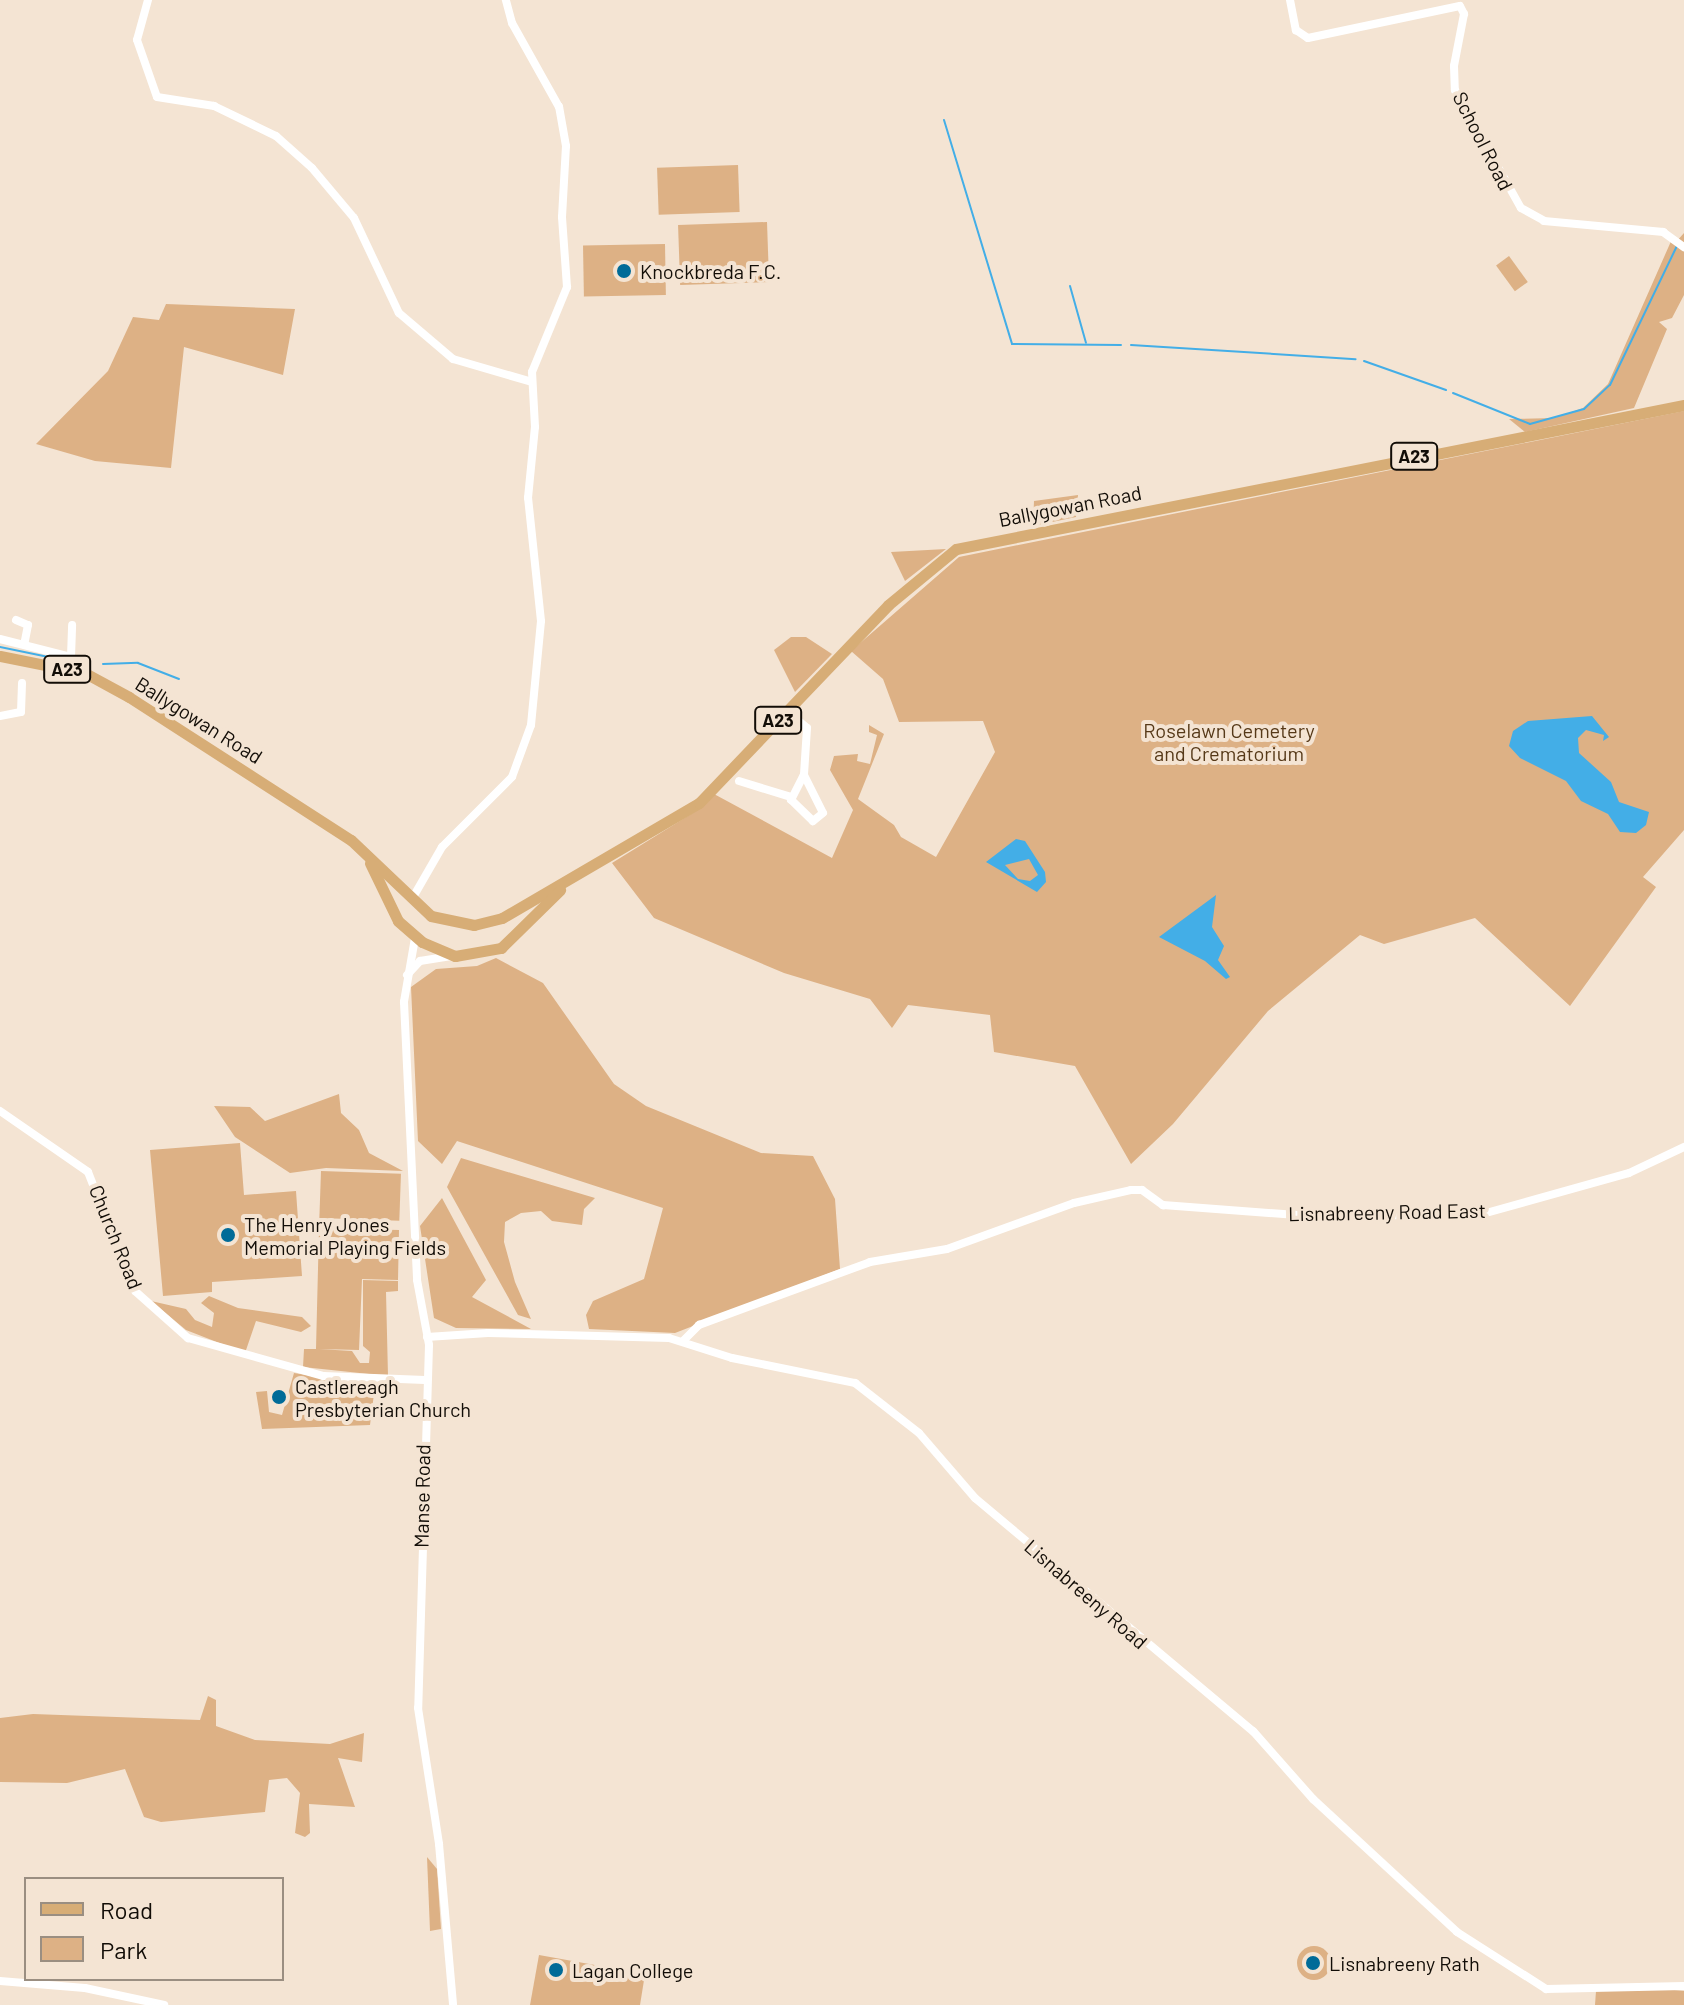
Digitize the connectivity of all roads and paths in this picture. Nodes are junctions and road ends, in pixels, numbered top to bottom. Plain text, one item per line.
1 (148, 0) edge
2 (506, 0) edge
3 (1290, 0) edge
4 (1684, 247) edge
5 (532, 382) junction
6 (1684, 405) edge
7 (16, 620) dead end
8 (72, 625) dead end
9 (0, 639) edge
10 (24, 645) junction
11 (0, 656) edge
12 (22, 683) dead end
13 (787, 711) junction
14 (0, 716) edge
15 (804, 775) junction
16 (739, 781) dead end
17 (791, 797) junction
18 (362, 850) junction
19 (578, 874) junction
20 (415, 902) junction
21 (474, 925) junction
22 (409, 928) junction
23 (506, 944) junction
24 (455, 956) junction
25 (404, 986) junction
26 (0, 1111) edge
27 (1684, 1147) edge
28 (427, 1337) junction
29 (683, 1341) junction
30 (425, 1380) junction
31 (0, 1981) edge
32 (1684, 1986) edge
33 (164, 2005) edge
34 (453, 2005) edge

1 - 5 street
2 - 5 street
3 - 4 street, School Road
5 - 20 street
6 - 13 main road, Ballygowan Road / A23
7 - 10 street
8 - 10 street
9 - 10 street
11 - 18 main road, Ballygowan Road / A23
12 - 14 street
13 - 15 street
13 - 19 main road, Ballygowan Road / A23
15 - 17 street
15 - 17 street
16 - 17 street
18 - 20 main road, Ballygowan Road / A23
18 - 22 main road, Ballygowan Road / A23
19 - 21 main road, Ballygowan Road / A23
19 - 23 main road, Ballygowan Road / A23
20 - 21 main road, Ballygowan Road / A23
20 - 22 main road
21 - 23 main road, A23
22 - 24 main road
22 - 25 street, Manse Road
23 - 24 main road, Ballygowan Road / A23
24 - 25 street
25 - 28 street, Manse Road
26 - 30 street, Church Road
27 - 29 street, Lisnabreeny Road East
28 - 29 street, Lisnabreeny Road
28 - 30 street, Manse Road
29 - 32 street, Lisnabreeny Road
30 - 34 street, Manse Road
31 - 33 street

